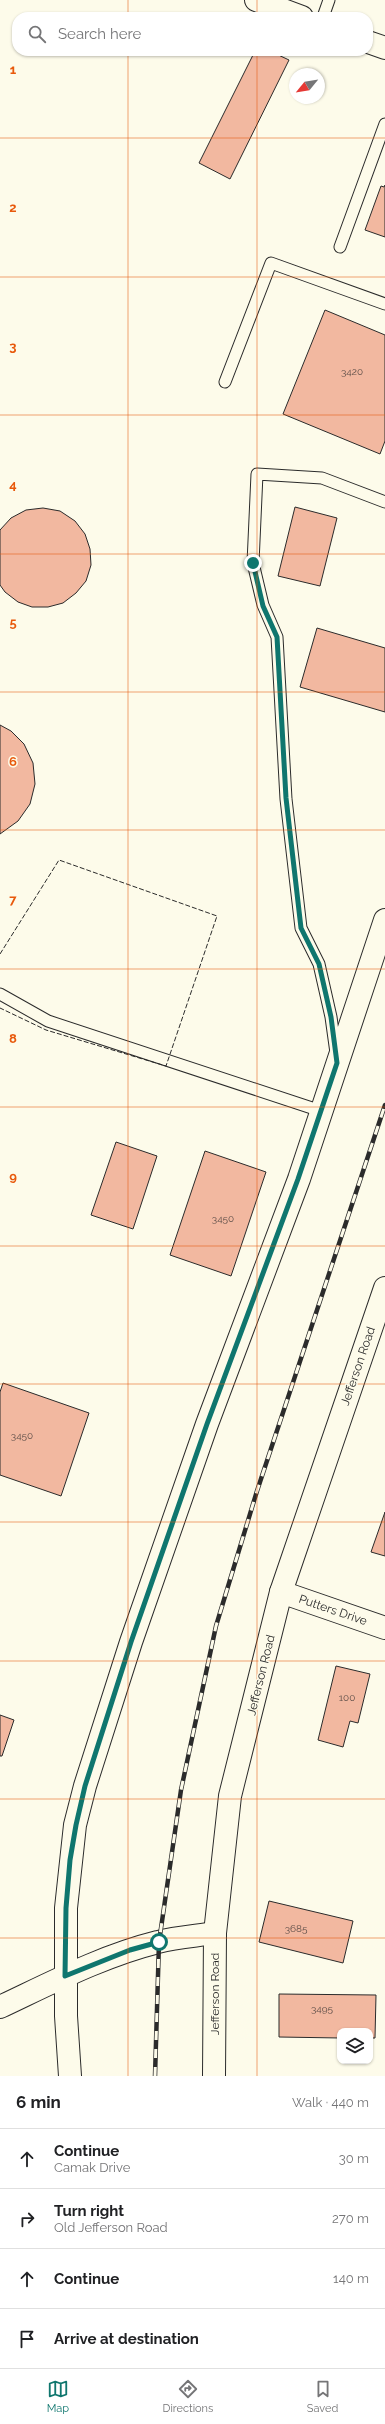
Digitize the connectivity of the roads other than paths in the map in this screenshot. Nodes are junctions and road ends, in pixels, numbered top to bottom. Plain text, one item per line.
1 (256, 0) edge
2 (330, 0) edge
3 (288, 12) edge
4 (325, 12) edge
5 (373, 44) edge
6 (385, 48) edge
7 (385, 124) edge
8 (340, 246) dead end
9 (385, 304) edge
10 (225, 382) dead end
11 (385, 502) edge
12 (385, 920) edge
13 (0, 994) edge
14 (337, 1063) junction
15 (321, 1111) junction
16 (385, 1288) edge
17 (281, 1592) junction
18 (385, 1628) edge
19 (215, 1933) junction
20 (65, 1976) junction
21 (0, 2007) edge
22 (70, 2076) edge
23 (214, 2076) edge

1 - 3 main road
2 - 4 lane
5 - 6 main road
7 - 8 lane
9 - 10 lane
11 - 14 lane
12 - 14 main road
13 - 15 lane
14 - 15 main road
15 - 20 main road
16 - 17 main road, Jefferson Road
17 - 18 main road, Putters Drive
17 - 19 main road, Jefferson Road
19 - 20 main road
19 - 23 main road, Jefferson Road
20 - 21 main road
20 - 22 main road

